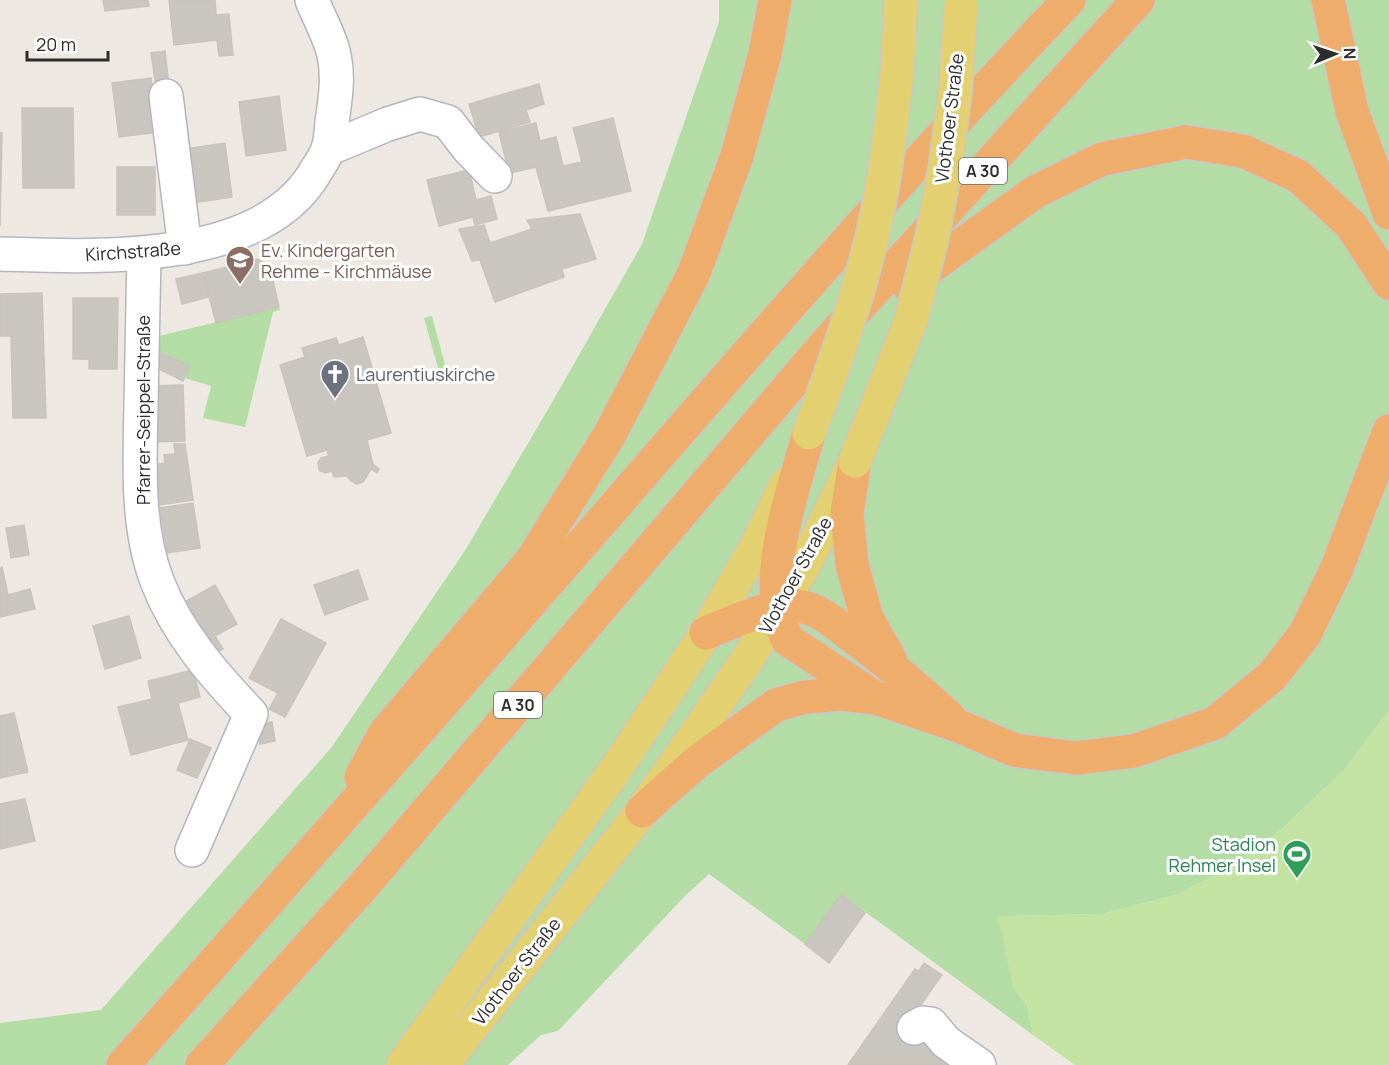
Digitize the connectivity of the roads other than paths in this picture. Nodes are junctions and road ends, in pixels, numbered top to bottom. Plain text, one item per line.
1 (312, 0) edge
2 (775, 0) edge
3 (901, 0) edge
4 (1069, 0) edge
5 (1138, 0) edge
6 (1328, 0) edge
7 (961, 3) edge
8 (165, 96) dead end
9 (328, 149) junction
10 (495, 176) dead end
11 (1389, 213) edge
12 (185, 248) junction
13 (0, 254) edge
14 (144, 254) junction
15 (1389, 283) edge
16 (828, 341) junction
17 (1389, 431) edge
18 (809, 433) junction
19 (855, 461) junction
20 (778, 608) junction
21 (706, 633) junction
22 (895, 669) junction
23 (876, 699) junction
24 (959, 726) junction
25 (642, 811) junction
26 (330, 833) junction
27 (192, 850) dead end
28 (914, 1028) dead end
29 (123, 1065) edge
30 (202, 1065) edge
31 (403, 1065) edge
32 (442, 1065) edge
33 (979, 1065) edge

1 - 9 street, Kirchstraße
2 - 26 highway
3 - 18 main road, Vlothoer Straße, bridge
4 - 26 highway, A 30
5 - 16 highway, A 30
6 - 11 highway
7 - 19 main road, Vlothoer Straße, bridge
8 - 12 street
9 - 10 street
9 - 12 street, Kirchstraße
12 - 14 street, Kirchstraße
13 - 14 street, Kirchstraße
14 - 27 street, Pfarrer-Seippel-Straße
15 - 16 highway
16 - 30 highway, A 30
17 - 24 highway
18 - 20 highway
18 - 21 main road, Vlothoer Straße
19 - 20 main road, Vlothoer Straße
19 - 22 highway
20 - 21 highway
20 - 22 highway
20 - 23 highway
20 - 25 main road, Vlothoer Straße
21 - 31 main road, Vlothoer Straße
22 - 24 highway
23 - 24 highway
23 - 25 highway
25 - 32 main road, Vlothoer Straße
26 - 29 highway, A 30
28 - 33 street

